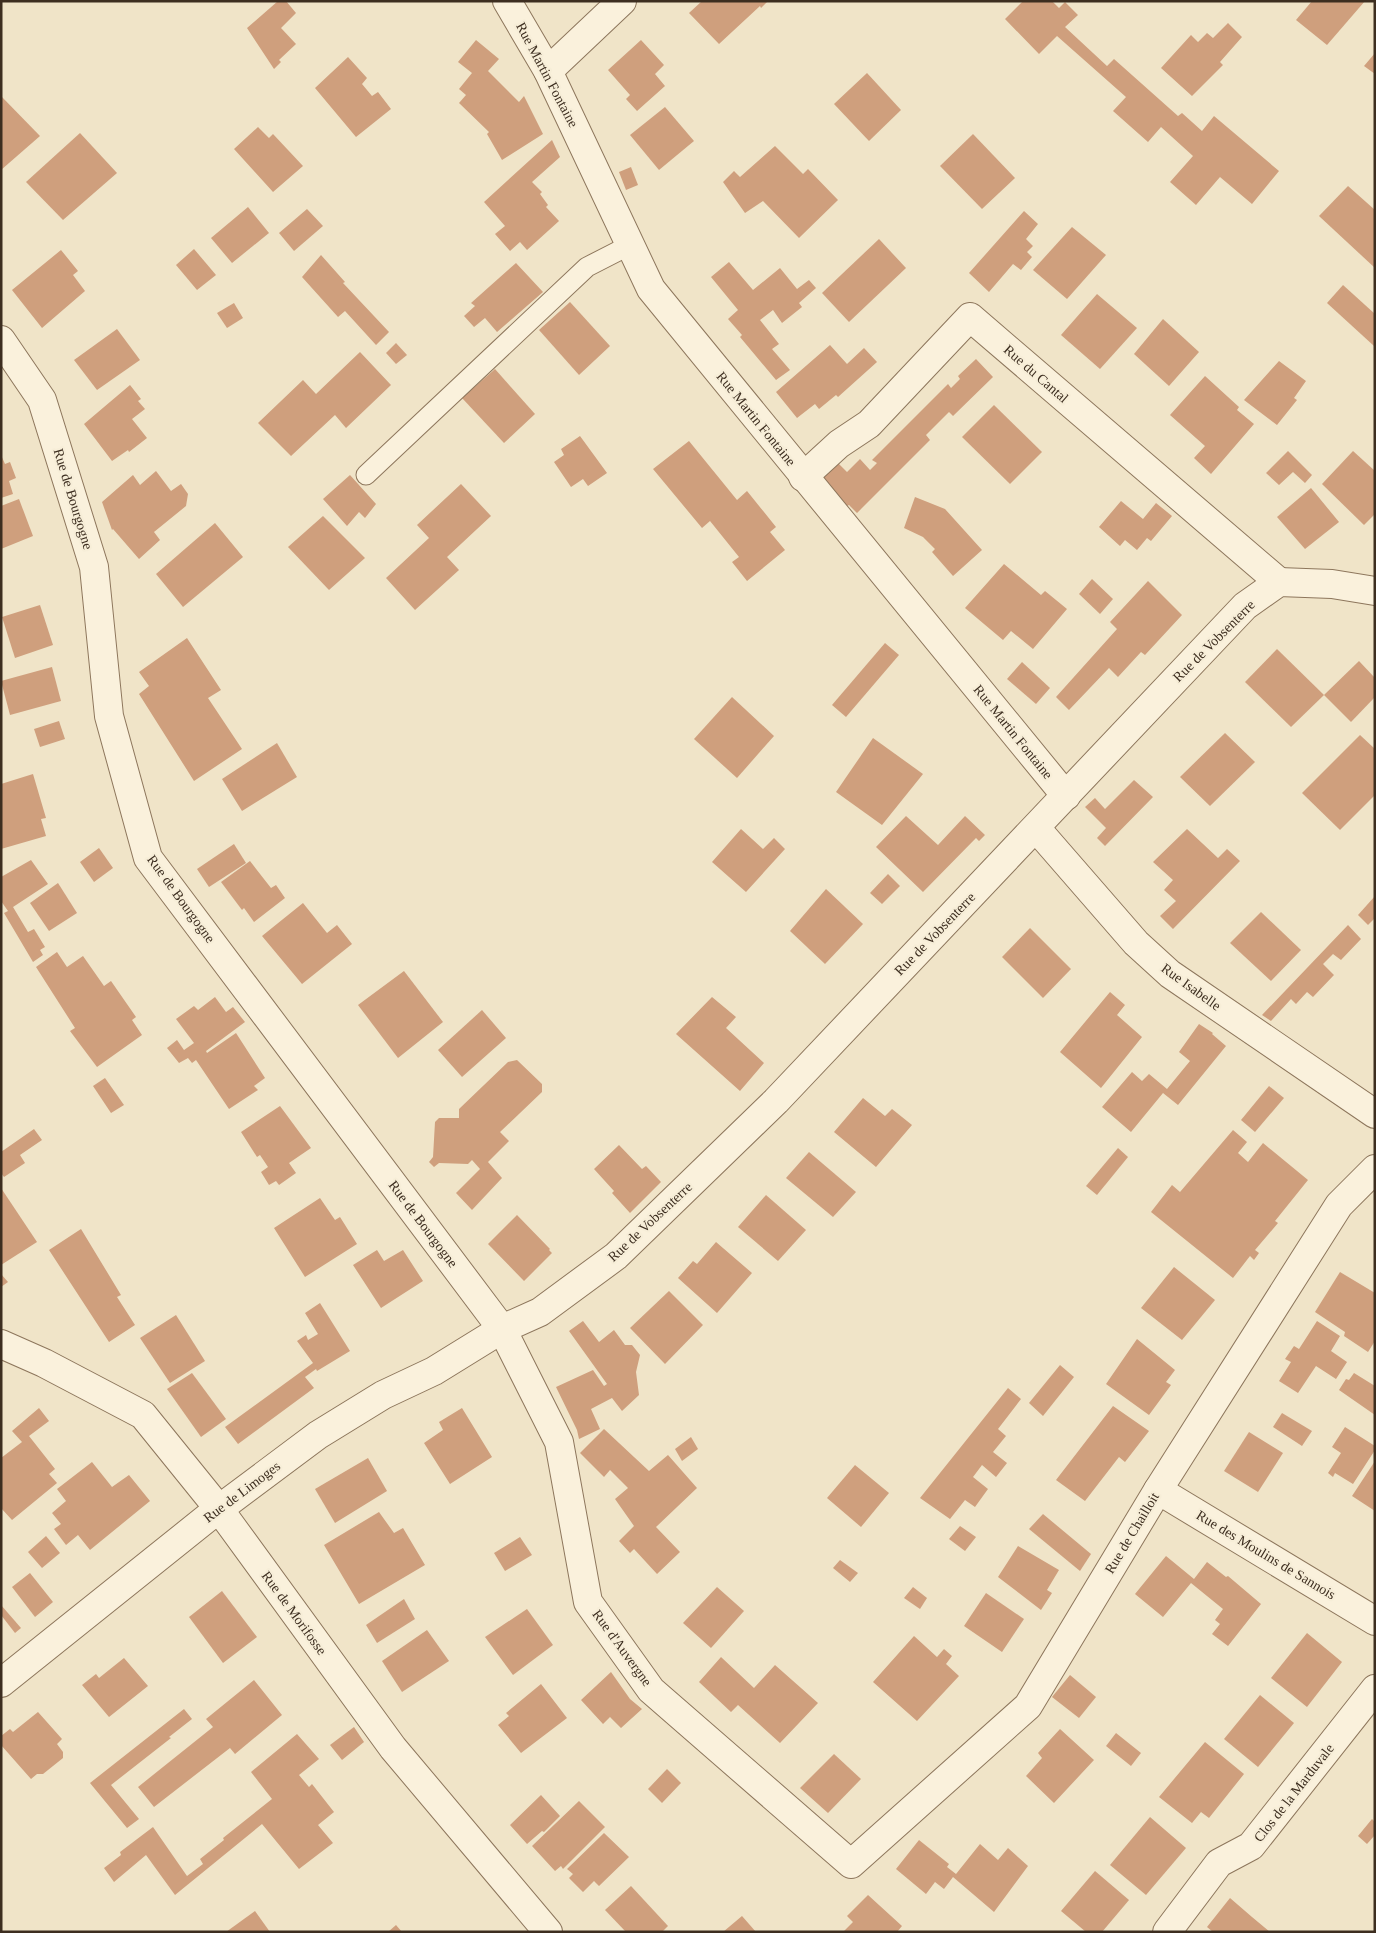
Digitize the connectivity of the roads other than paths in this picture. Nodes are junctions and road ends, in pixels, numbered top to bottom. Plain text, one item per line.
1 (507, 1) edge
2 (622, 1) edge
3 (548, 71) junction
4 (630, 245) junction
5 (1, 340) edge
6 (366, 475) dead end
7 (803, 477) junction
8 (1279, 582) junction
9 (1375, 590) edge
10 (1066, 796) junction
11 (1036, 828) junction
12 (1375, 1114) edge
13 (1375, 1170) edge
14 (502, 1329) junction
15 (1, 1344) edge
16 (1158, 1490) junction
17 (220, 1509) junction
18 (1375, 1621) edge
19 (1, 1683) edge
20 (1375, 1689) edge
21 (851, 1864) joint
22 (548, 1932) edge
23 (1166, 1932) edge

1 - 3 street, Rue Martin Fontaine
2 - 3 street
3 - 4 street, Rue Martin Fontaine
4 - 6 lane
4 - 7 street, Rue Martin Fontaine
5 - 14 street, Rue de Bourgogne
7 - 8 street, Rue du Cantal
7 - 10 street, Rue Martin Fontaine
8 - 9 street
8 - 10 street, Rue de Vobsenterre
10 - 11 street, Rue de Vobsenterre
11 - 12 street, Rue Isabelle
11 - 14 street, Rue de Vobsenterre
13 - 16 street, Rue de Chailloit
14 - 17 street, Rue de Limoges
14 - 21 street, Rue d'Auvergne
15 - 17 street, Rue de Morifosse
16 - 18 street, Rue des Moulins de Sannois
16 - 21 street, Rue de Chailloit
17 - 19 street, Rue de Limoges
17 - 22 street, Rue de Morifosse
20 - 23 street, Clos de la Marduvale

